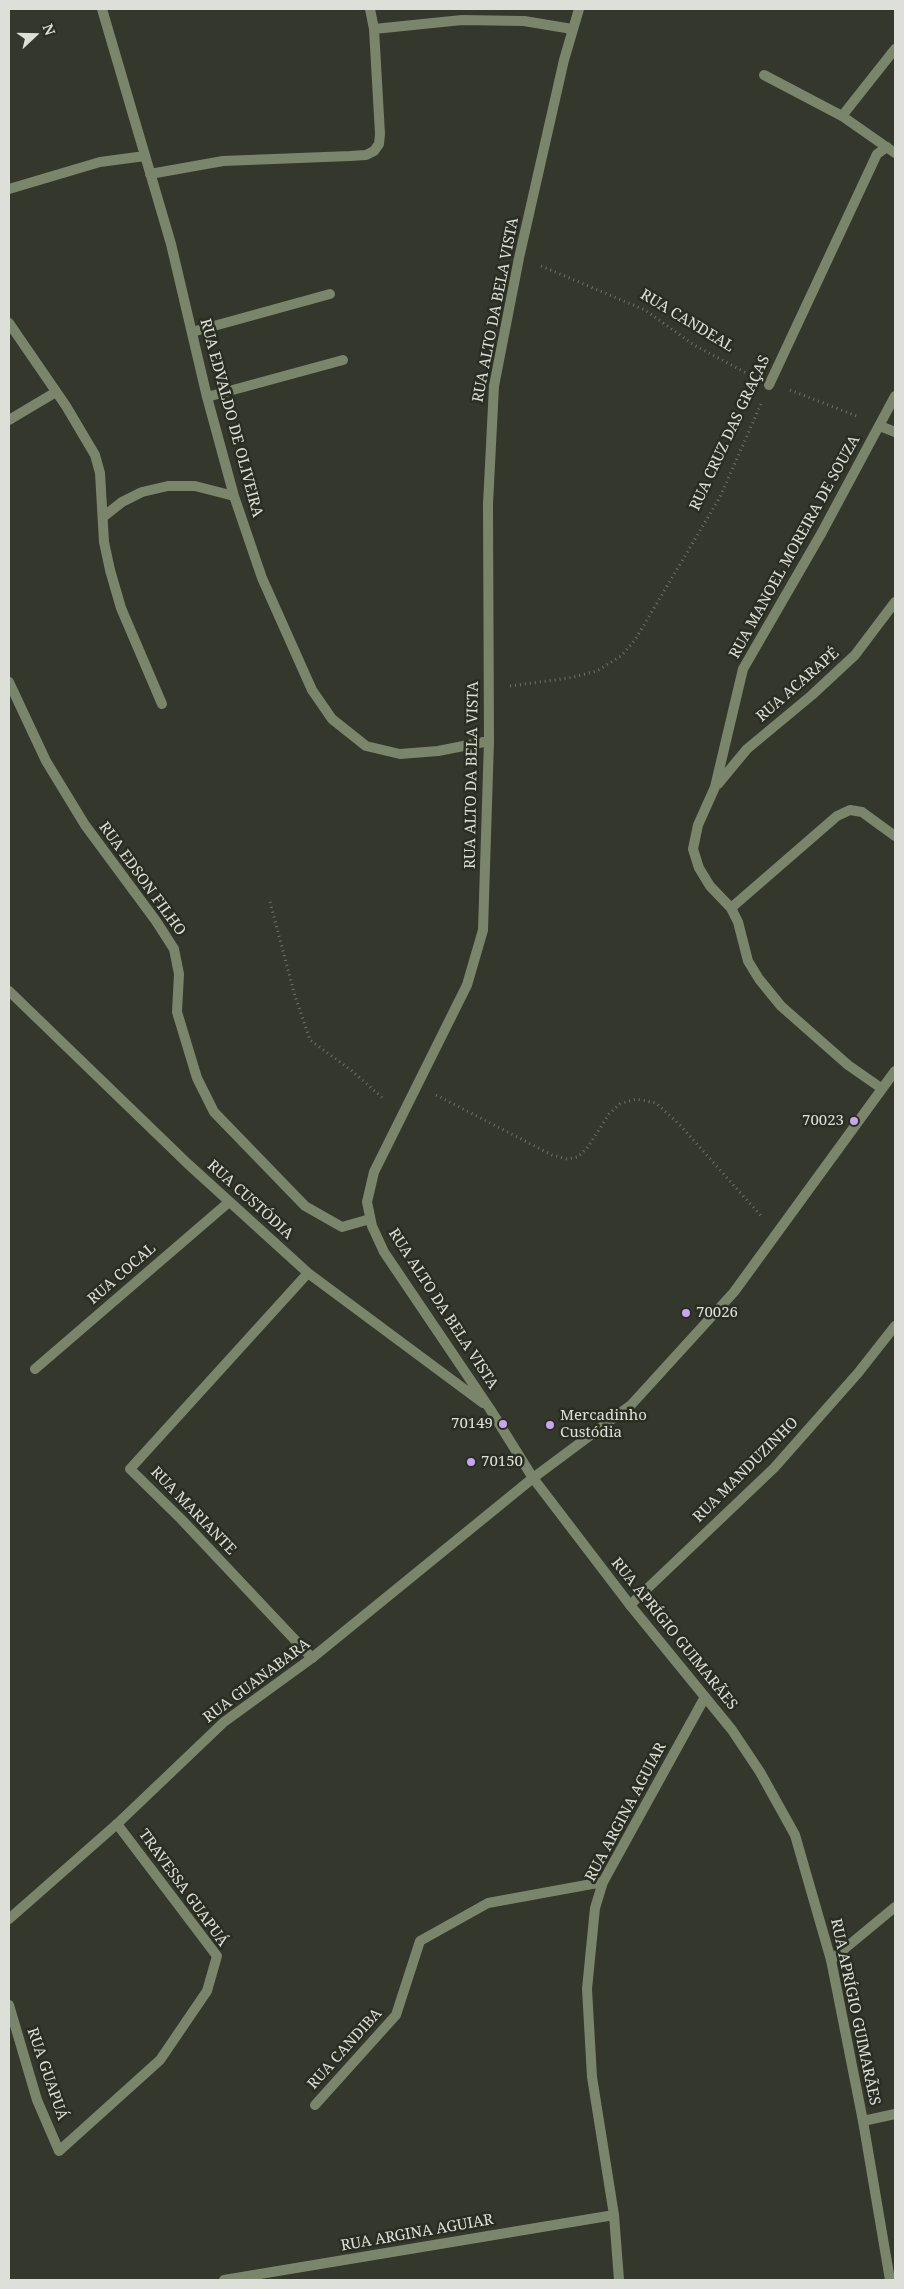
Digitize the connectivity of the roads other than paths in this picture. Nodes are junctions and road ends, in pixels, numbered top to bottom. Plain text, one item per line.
1 (102, 9) edge
2 (370, 9) edge
3 (579, 9) edge
4 (572, 28) junction
5 (374, 29) junction
6 (895, 48) edge
7 (764, 75) dead end
8 (842, 116) junction
9 (891, 150) edge
10 (145, 156) junction
11 (150, 174) junction
12 (9, 189) edge
13 (330, 294) dead end
14 (9, 323) edge
15 (192, 332) junction
16 (343, 360) dead end
17 (769, 385) road end
18 (56, 392) junction
19 (895, 396) edge
20 (207, 397) junction
21 (9, 420) edge
22 (880, 426) junction
23 (895, 432) edge
24 (234, 496) junction
25 (102, 517) junction
26 (895, 602) edge
27 (9, 682) edge
28 (162, 704) dead end
29 (489, 741) junction
30 (715, 787) junction
31 (895, 836) edge
32 (731, 908) junction
33 (9, 991) edge
34 (895, 1071) edge
35 (881, 1088) junction
36 (229, 1202) junction
37 (370, 1219) junction
38 (308, 1273) junction
39 (895, 1326) edge
40 (35, 1369) dead end
41 (490, 1409) junction
42 (533, 1478) junction
43 (630, 1605) junction
44 (312, 1658) junction
45 (705, 1697) junction
46 (117, 1824) junction
47 (603, 1882) junction
48 (895, 1907) edge
49 (9, 1918) edge
50 (831, 1960) junction
51 (9, 2005) edge
52 (315, 2105) dead end
53 (895, 2114) edge
54 (863, 2121) junction
55 (59, 2151) joint
56 (614, 2215) junction
57 (224, 2280) edge
58 (619, 2280) edge
59 (890, 2280) edge

1 - 10 street, RUA EDVALDO DE OLIVEIRA
2 - 5 street
3 - 4 street, RUA ALTO DA BELA VISTA
4 - 5 street
4 - 29 street, RUA ALTO DA BELA VISTA
5 - 11 street
6 - 8 street
7 - 8 street
8 - 9 street
9 - 17 street, RUA CRUZ DAS GRAÇAS
10 - 11 street, RUA EDVALDO DE OLIVEIRA
10 - 12 street
11 - 15 street, RUA EDVALDO DE OLIVEIRA
13 - 15 street
14 - 18 street
15 - 20 street, RUA EDVALDO DE OLIVEIRA
16 - 20 street
18 - 21 street
18 - 25 street
19 - 22 street, RUA MANOEL MOREIRA DE SOUZA
20 - 24 street, RUA EDVALDO DE OLIVEIRA
22 - 23 street
22 - 30 street, RUA MANOEL MOREIRA DE SOUZA
24 - 25 street
24 - 29 street, RUA EDVALDO DE OLIVEIRA
25 - 28 street
26 - 30 street, RUA ACARAPÉ
27 - 37 street, RUA EDSON FILHO
29 - 37 street, RUA ALTO DA BELA VISTA
30 - 32 street, RUA MANOEL MOREIRA DE SOUZA
31 - 32 street
32 - 35 street, RUA MANOEL MOREIRA DE SOUZA
33 - 36 street, RUA CUSTÓDIA
34 - 35 street, RUA GUANABARA
35 - 42 street, RUA GUANABARA
36 - 38 street, RUA CUSTÓDIA
36 - 40 street, RUA COCAL
37 - 41 street, RUA ALTO DA BELA VISTA
38 - 41 street, RUA CUSTÓDIA
38 - 44 street, RUA MARIANTE
39 - 43 street, RUA MANDUZINHO
41 - 42 street, RUA ALTO DA BELA VISTA
42 - 43 street, RUA APRÍGIO GUIMARÃES
42 - 44 street, RUA GUANABARA
43 - 45 street, RUA APRÍGIO GUIMARÃES
44 - 46 street, RUA GUANABARA
45 - 47 street, RUA ARGINA AGUIAR
45 - 50 street, RUA APRÍGIO GUIMARÃES
46 - 49 street, RUA GUANABARA
46 - 55 street, TRAVESSA GUAPUÁ
47 - 52 street, RUA CANDIBA
47 - 56 street, RUA ARGINA AGUIAR
48 - 50 street
50 - 54 street, RUA APRÍGIO GUIMARÃES
51 - 55 street, RUA GUAPUÁ
53 - 54 street
54 - 59 street, RUA APRÍGIO GUIMARÃES
56 - 57 street, RUA ARGINA AGUIAR
56 - 58 street, RUA ARGINA AGUIAR

